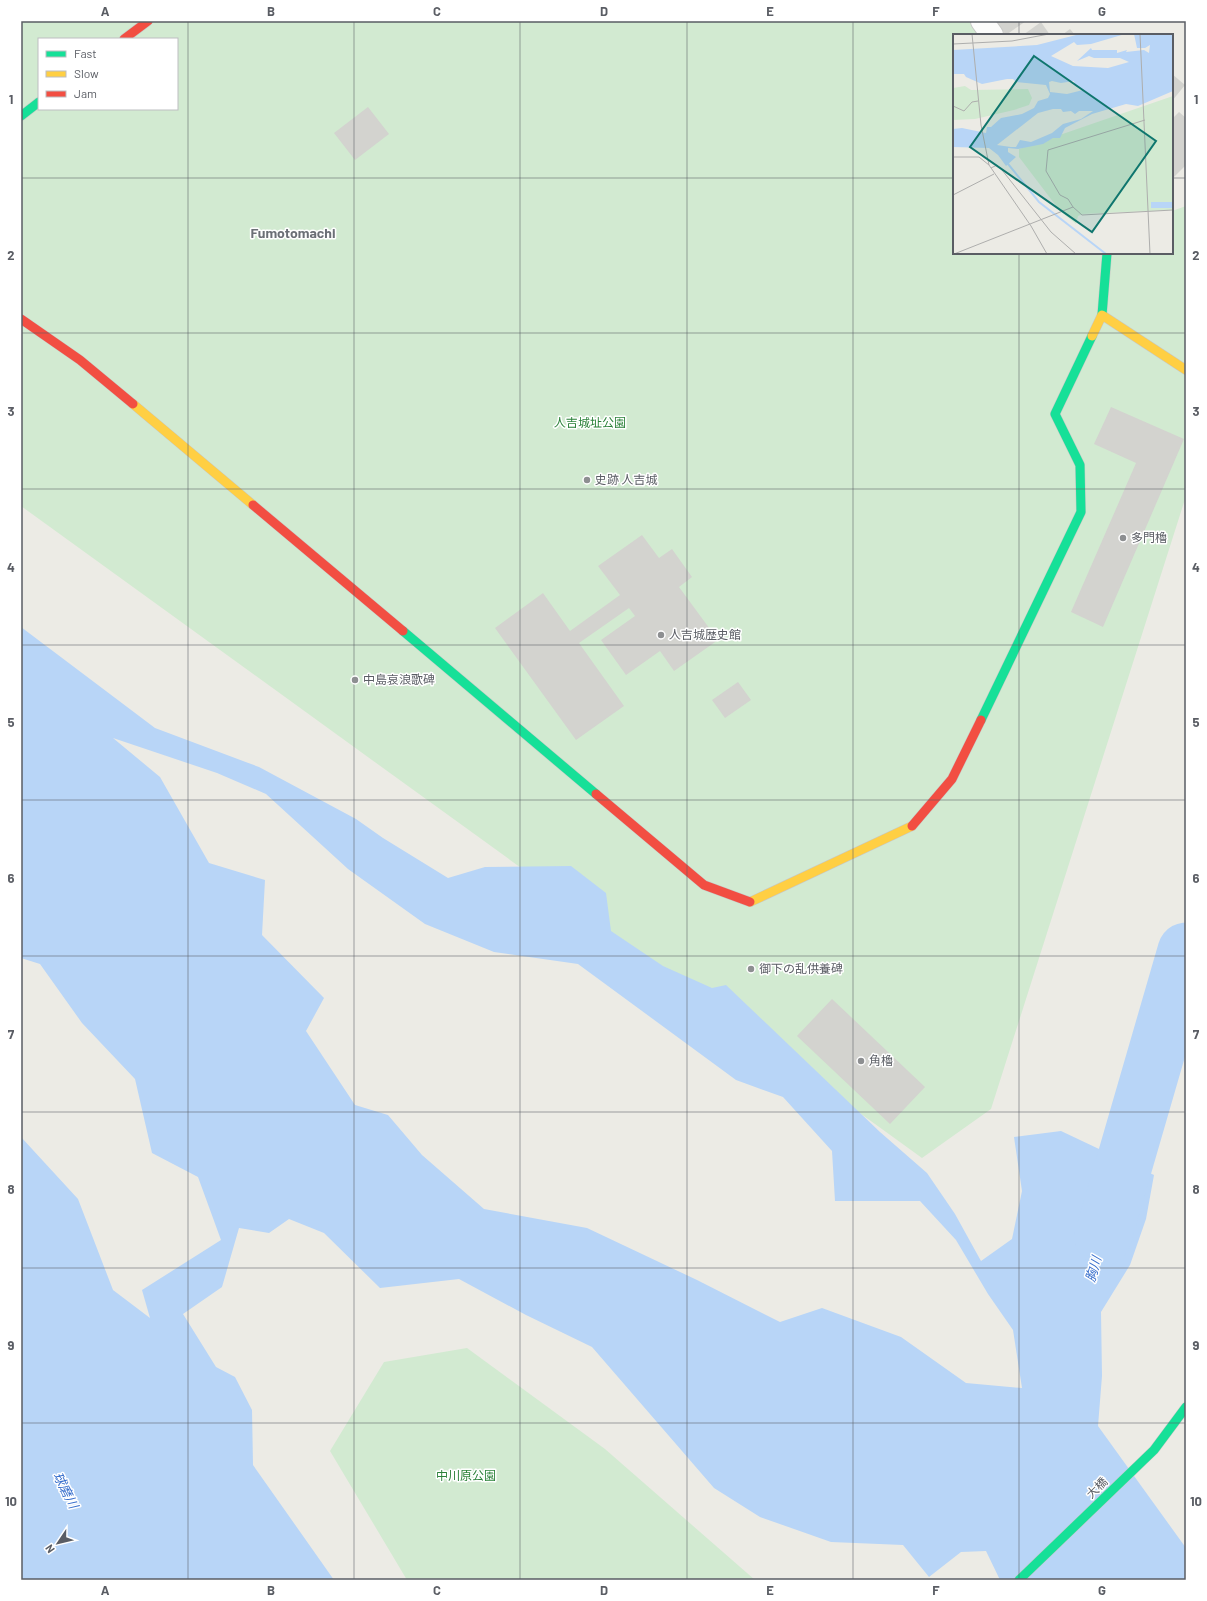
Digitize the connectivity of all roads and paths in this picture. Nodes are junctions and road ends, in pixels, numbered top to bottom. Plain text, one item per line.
1 (148, 21) edge
2 (982, 21) edge
3 (991, 34) edge
4 (125, 38) edge
5 (38, 103) edge
6 (21, 116) edge
7 (1107, 254) edge
8 (1102, 315) junction
9 (21, 319) edge
10 (1186, 370) edge
11 (1186, 1407) edge
12 (1019, 1580) edge

1 - 4 street
2 - 3 street
5 - 6 street
7 - 8 street
8 - 9 street
8 - 10 street
11 - 12 street, 大橋

